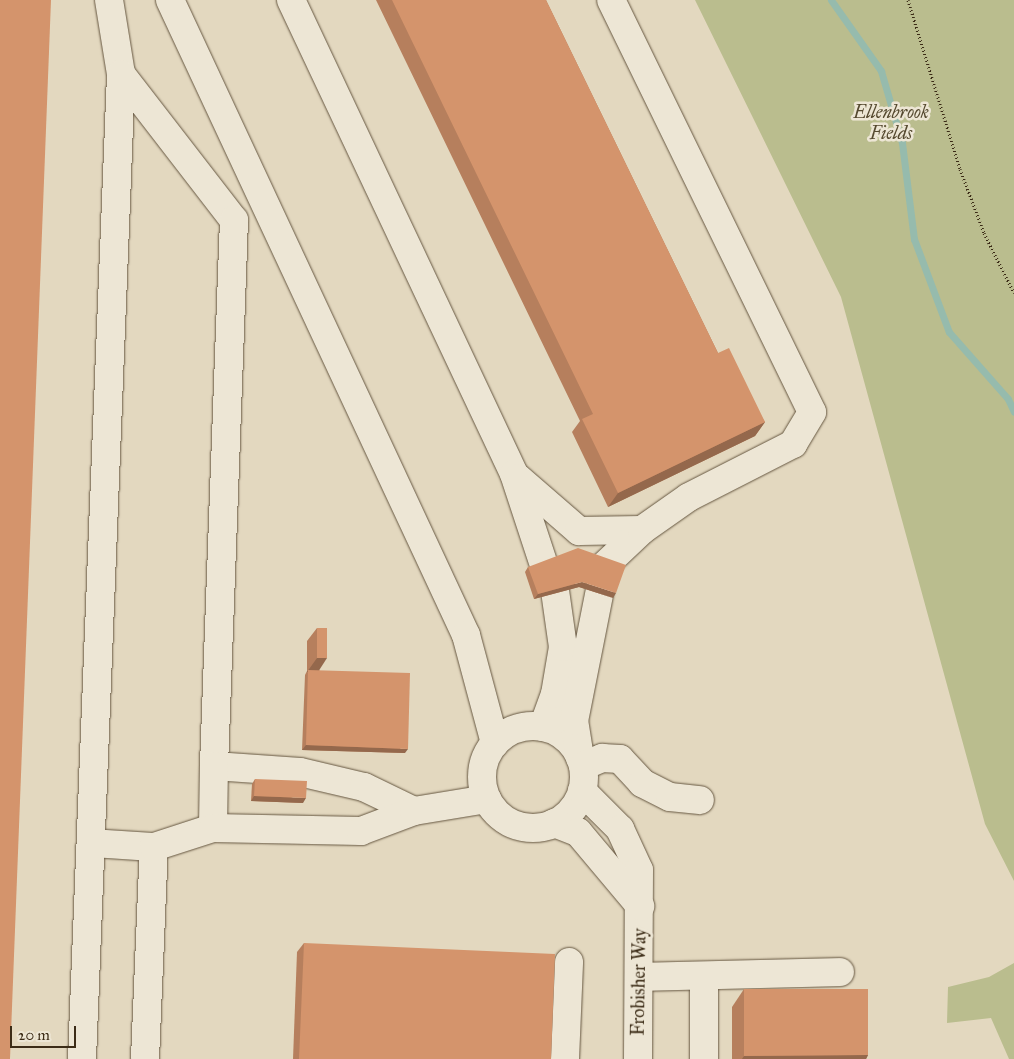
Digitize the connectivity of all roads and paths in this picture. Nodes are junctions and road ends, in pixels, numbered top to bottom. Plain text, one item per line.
1 (109, 0) edge
2 (170, 0) edge
3 (291, 0) edge
4 (610, 0) edge
5 (908, 0) edge
6 (121, 74) junction
7 (1014, 293) edge
8 (514, 474) junction
9 (642, 530) junction
10 (544, 565) edge
11 (555, 592) edge
12 (543, 727) junction
13 (495, 743) junction
14 (214, 766) junction
15 (582, 771) junction
16 (487, 799) junction
17 (700, 800) dead end
18 (414, 811) junction
19 (554, 824) junction
20 (213, 828) junction
21 (92, 843) junction
22 (154, 847) junction
23 (640, 906) junction
24 (568, 962) dead end
25 (840, 972) dead end
26 (704, 976) junction
27 (640, 977) junction
28 (82, 1059) edge
29 (146, 1059) edge
30 (565, 1059) edge
31 (638, 1059) edge
32 (704, 1059) edge

1 - 6 street
2 - 13 street
3 - 8 street
4 - 9 street
5 - 7 path
6 - 14 street
6 - 21 street
8 - 9 street
8 - 10 street
9 - 15 street
11 - 12 street
12 - 13 street
12 - 15 street
13 - 16 street
14 - 18 street
14 - 20 street
15 - 17 street
15 - 19 street
15 - 23 street, Frobisher Way
16 - 18 street
16 - 19 street
18 - 20 street
19 - 23 street
20 - 22 street
21 - 22 street
21 - 28 street
22 - 29 street
23 - 27 street, Frobisher Way
24 - 30 street
25 - 26 street
26 - 27 street
26 - 32 street
27 - 31 street, Frobisher Way

